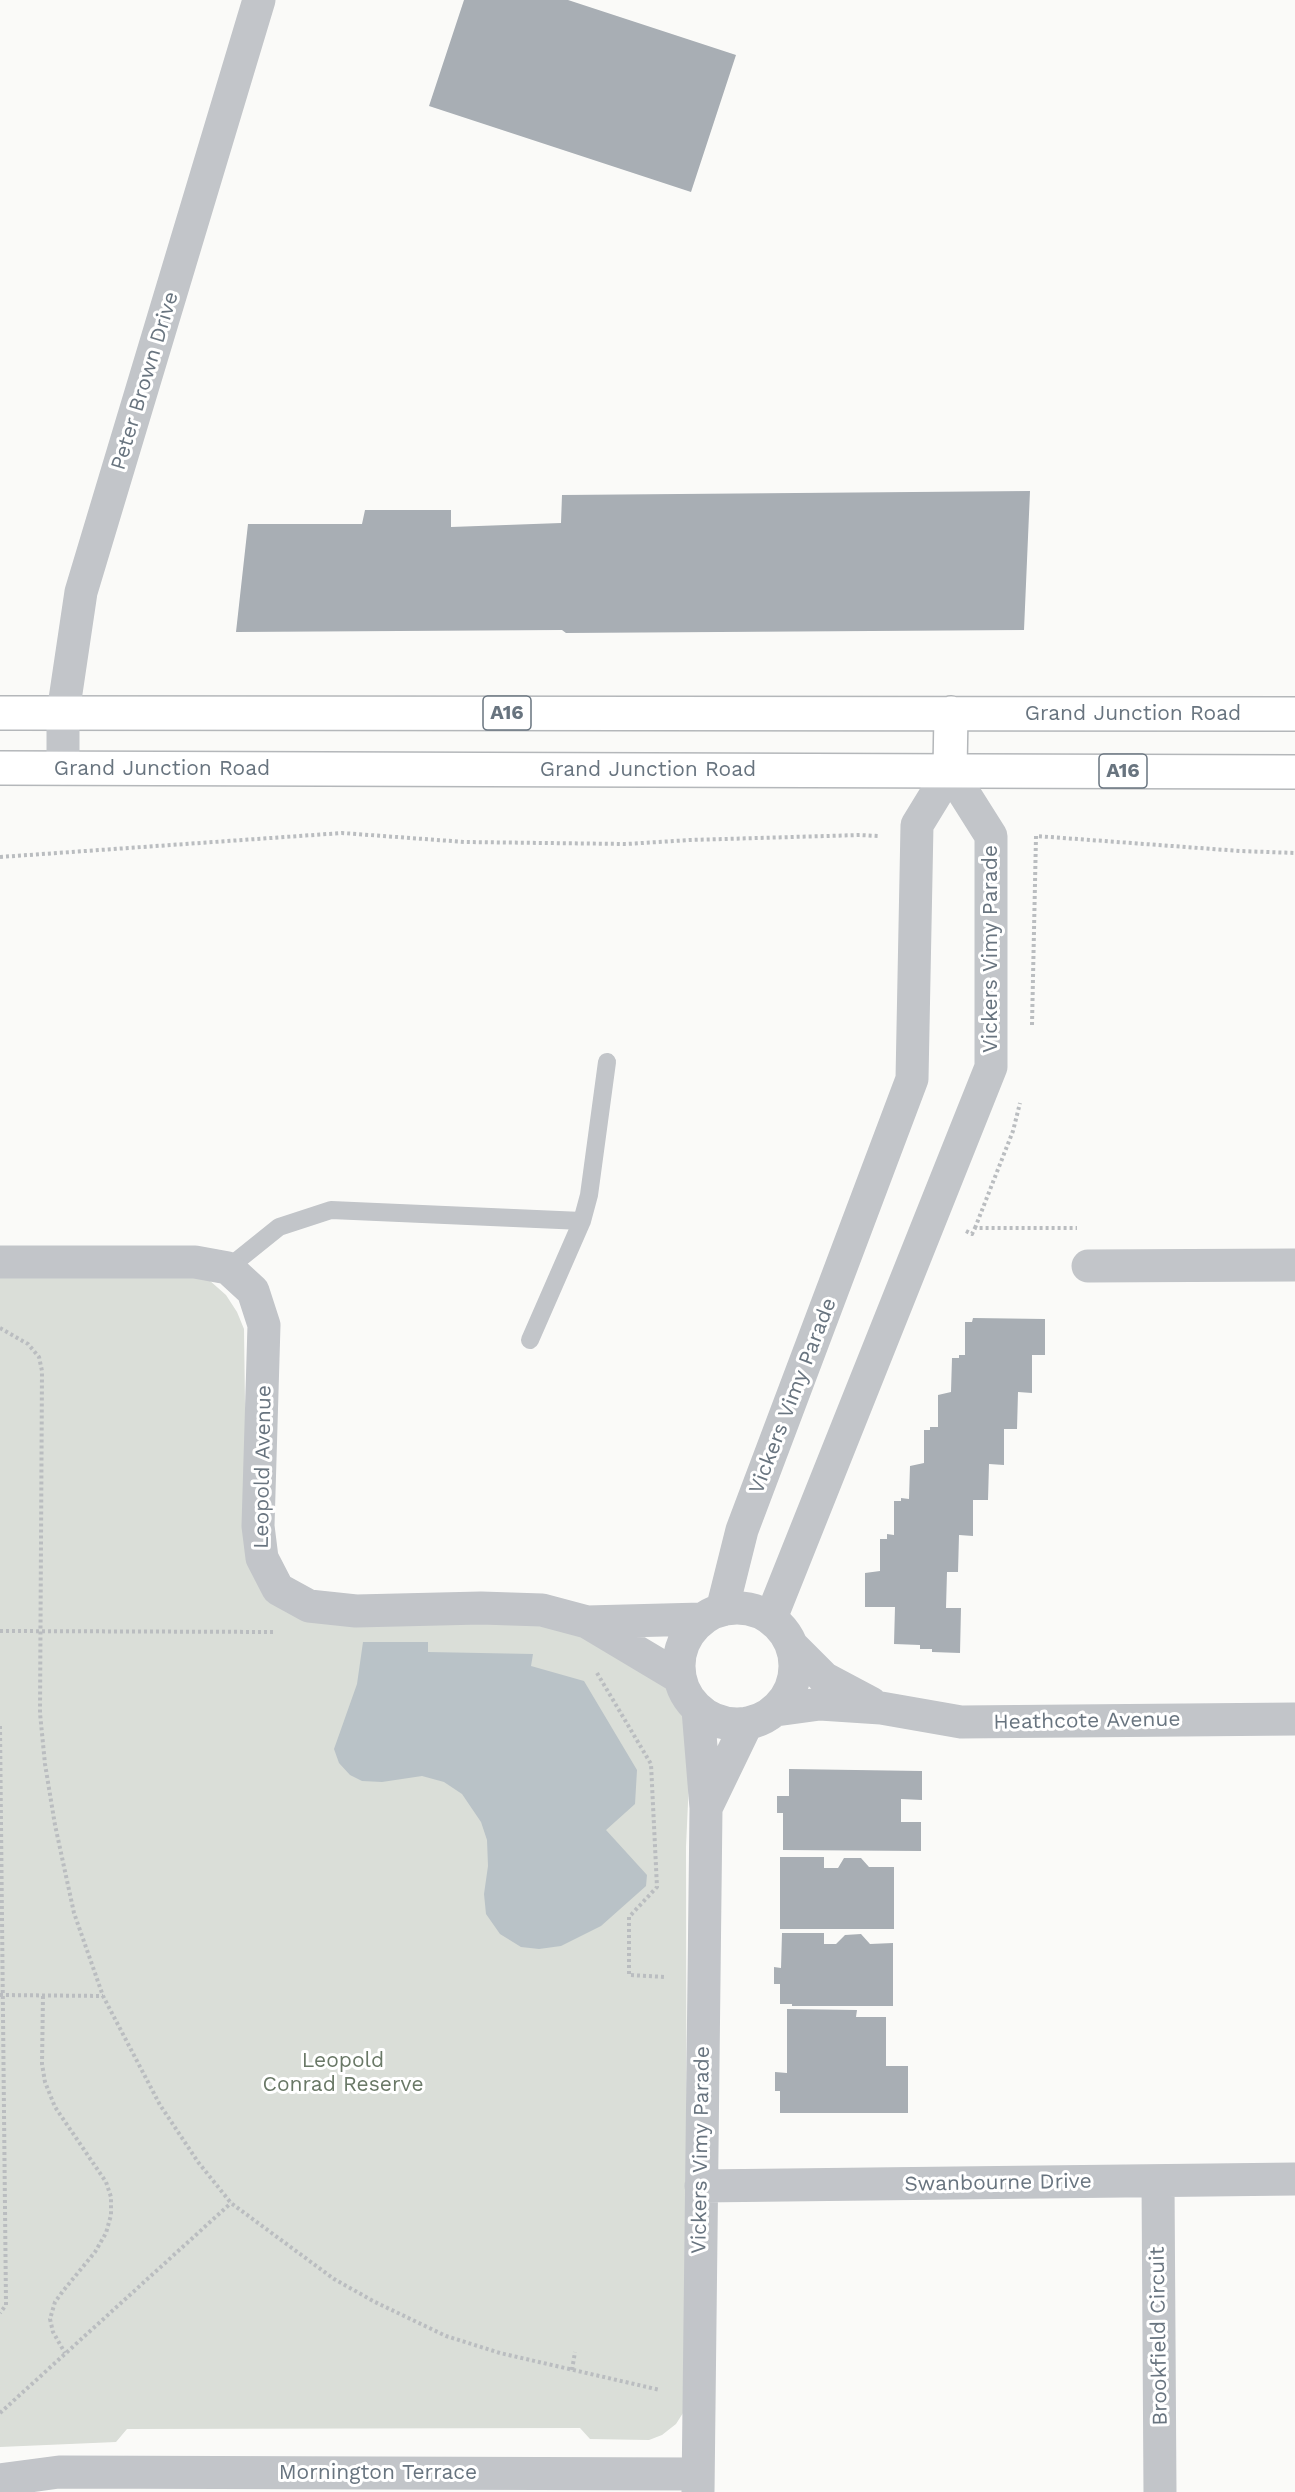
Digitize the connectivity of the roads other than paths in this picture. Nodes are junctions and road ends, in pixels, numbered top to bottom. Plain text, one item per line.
1 (259, 0) edge
2 (0, 712) edge
3 (63, 713) junction
4 (951, 713) junction
5 (1295, 714) edge
6 (0, 768) edge
7 (63, 768) junction
8 (950, 771) junction
9 (1295, 772) edge
10 (607, 1062) dead end
11 (582, 1221) junction
12 (0, 1262) edge
13 (1295, 1265) edge
14 (1088, 1266) road end
15 (228, 1268) junction
16 (530, 1340) dead end
17 (712, 1614) junction
18 (771, 1618) junction
19 (587, 1622) junction
20 (793, 1647) junction
21 (679, 1677) junction
22 (881, 1708) junction
23 (698, 1710) junction
24 (776, 1710) junction
25 (1295, 1719) edge
26 (747, 1723) junction
27 (706, 1808) junction
28 (1295, 2179) edge
29 (1158, 2181) junction
30 (701, 2186) junction
31 (59, 2472) junction
32 (0, 2480) edge
33 (698, 2483) edge
34 (30, 2492) edge
35 (1161, 2492) edge

1 - 3 street, Peter Brown Drive
2 - 3 highway, Grand Junction Road / A16
3 - 4 highway, Grand Junction Road / A16
3 - 7 street, Peter Brown Drive
4 - 5 highway, Grand Junction Road / A16
4 - 8 highway
6 - 7 highway, Grand Junction Road / A16
7 - 8 highway, Grand Junction Road / A16
8 - 9 highway, Grand Junction Road / A16
8 - 17 street, Vickers Vimy Parade
8 - 18 street, Vickers Vimy Parade
10 - 11 lane
11 - 15 lane
11 - 16 lane
12 - 15 street
13 - 14 street
15 - 19 street, Leopold Avenue
17 - 18 street
17 - 19 street, Leopold Avenue
17 - 21 street
18 - 20 street
19 - 21 street, Leopold Avenue
20 - 22 street, Heathcote Avenue
20 - 24 street
21 - 23 street
22 - 24 street, Heathcote Avenue
22 - 25 street, Heathcote Avenue
23 - 26 street
23 - 27 street, Vickers Vimy Parade
24 - 26 street
26 - 27 street, Vickers Vimy Parade
27 - 30 street, Vickers Vimy Parade
28 - 29 street, Swanbourne Drive
29 - 30 street, Swanbourne Drive
29 - 35 street, Brookfield Circuit
30 - 33 street, Vickers Vimy Parade
31 - 32 street, Mornington Terrace
31 - 33 street, Mornington Terrace
31 - 34 street

